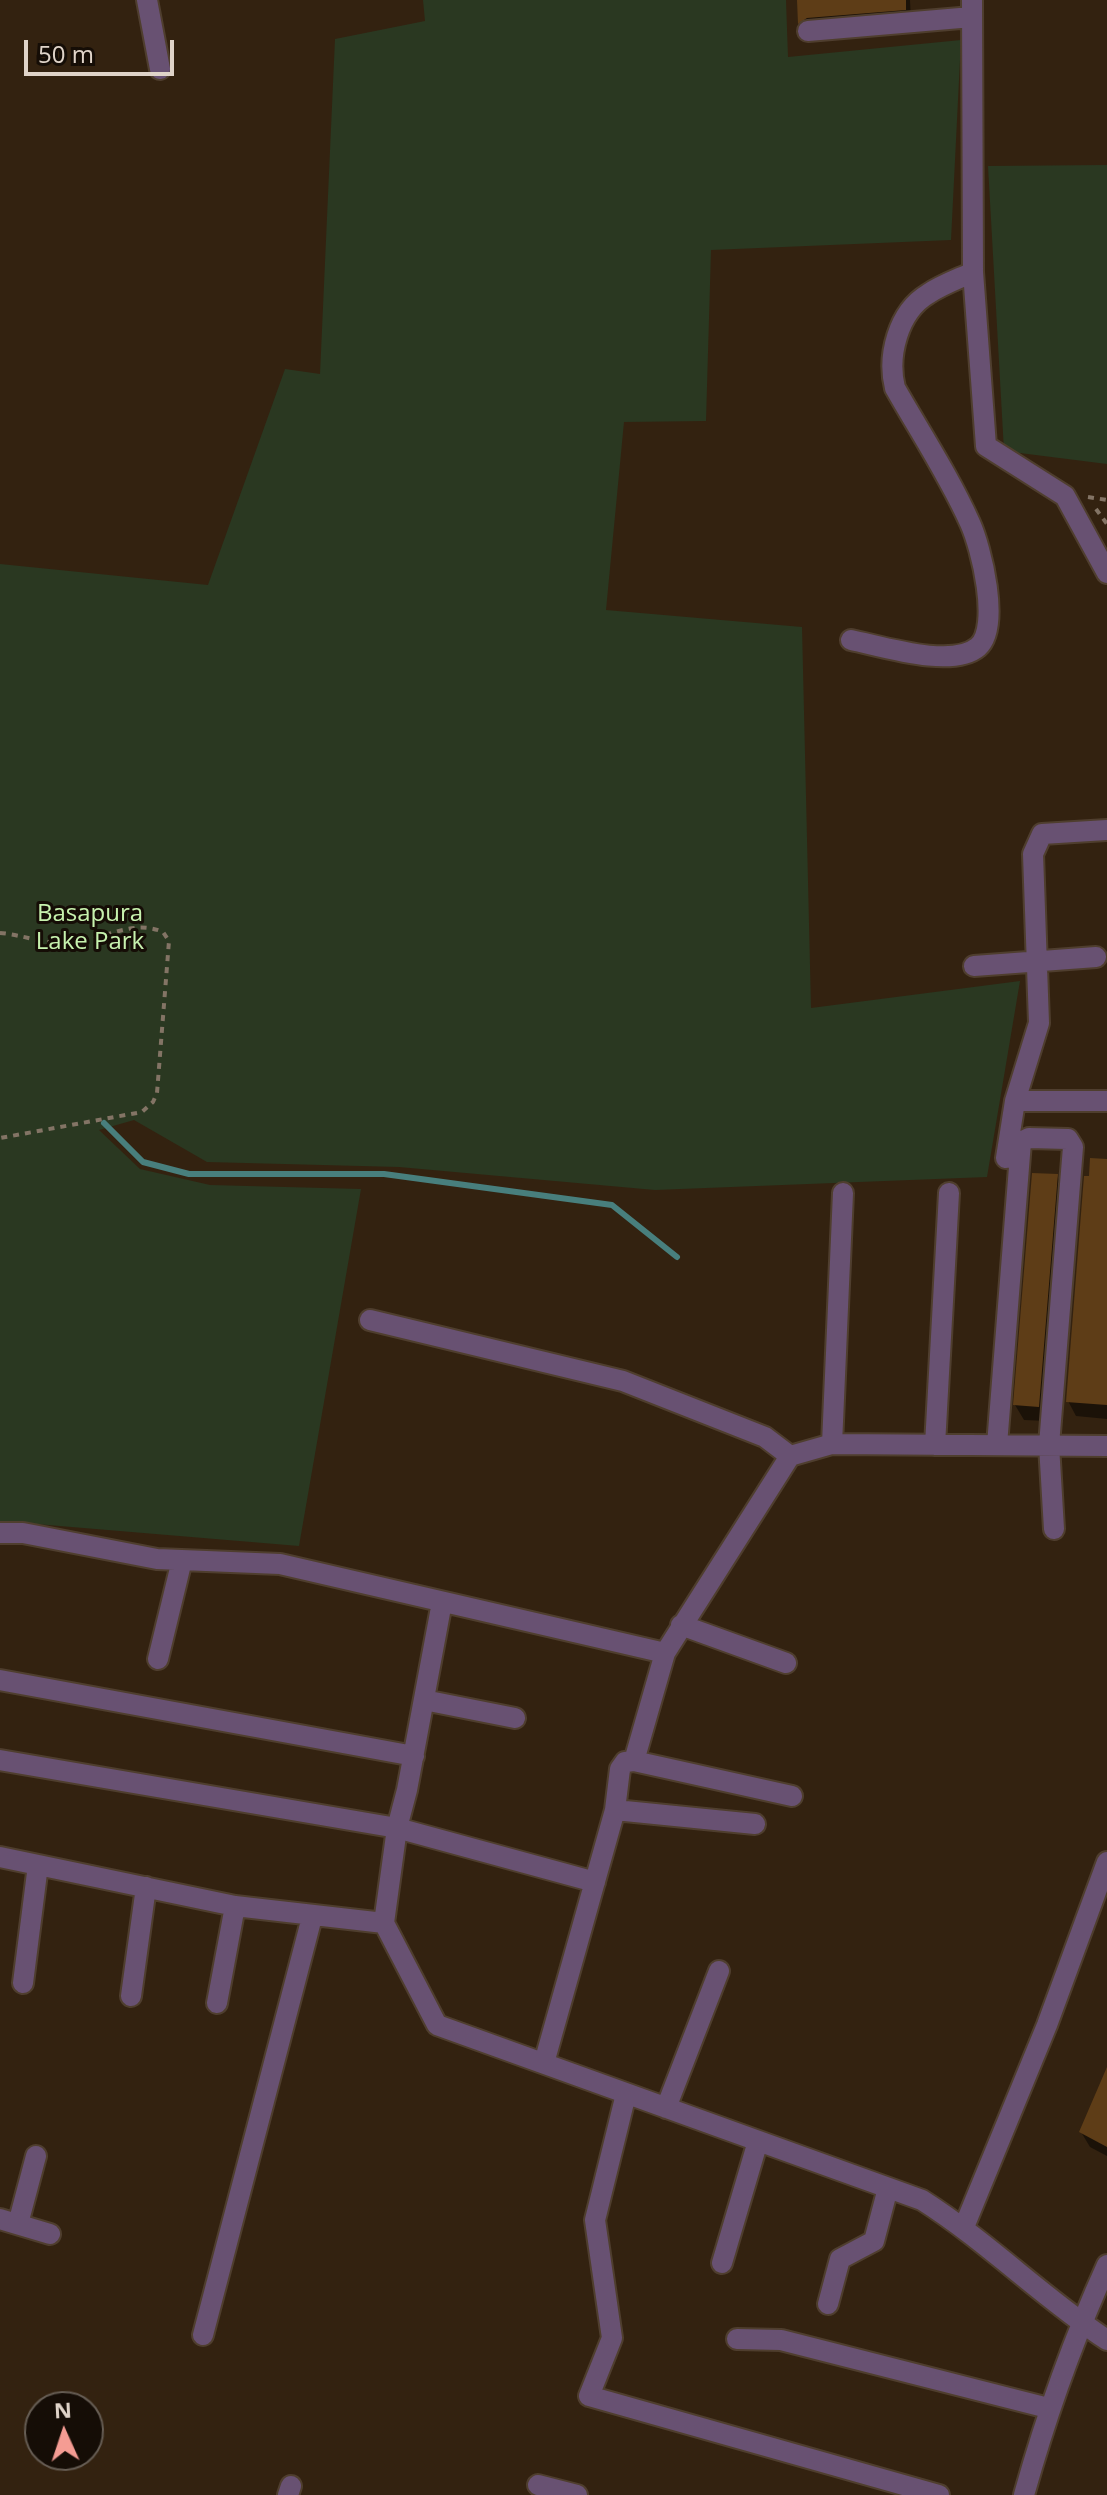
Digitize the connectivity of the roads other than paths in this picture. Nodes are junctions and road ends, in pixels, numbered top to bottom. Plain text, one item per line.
1 (147, 0) edge
2 (972, 9) edge
3 (808, 31) dead end
4 (160, 69) dead end
5 (973, 272) junction
6 (1107, 573) edge
7 (851, 640) dead end
8 (1107, 830) edge
9 (1096, 957) dead end
10 (1038, 962) junction
11 (974, 966) dead end
12 (1015, 1101) junction
13 (1107, 1101) edge
14 (843, 1193) dead end
15 (949, 1193) dead end
16 (370, 1320) dead end
17 (832, 1444) junction
18 (935, 1445) junction
19 (991, 1445) junction
20 (1049, 1445) junction
21 (1107, 1446) edge
22 (790, 1456) junction
23 (1054, 1529) dead end
24 (0, 1533) edge
25 (182, 1560) junction
26 (442, 1602) junction
27 (681, 1625) junction
28 (665, 1653) junction
29 (158, 1659) dead end
30 (786, 1663) dead end
31 (0, 1680) edge
32 (424, 1700) junction
33 (515, 1718) dead end
34 (414, 1756) junction
35 (0, 1760) edge
36 (634, 1761) junction
37 (792, 1796) dead end
38 (615, 1810) junction
39 (755, 1824) dead end
40 (397, 1828) junction
41 (0, 1857) edge
42 (1107, 1862) edge
43 (38, 1865) junction
44 (595, 1882) junction
45 (146, 1887) junction
46 (235, 1906) junction
47 (312, 1917) junction
48 (384, 1923) junction
49 (719, 1971) dead end
50 (23, 1983) dead end
51 (131, 1996) dead end
52 (217, 2003) dead end
53 (544, 2063) junction
54 (626, 2094) junction
55 (666, 2108) junction
56 (758, 2141) junction
57 (36, 2156) dead end
58 (888, 2188) junction
59 (9, 2221) edge
60 (964, 2227) junction
61 (50, 2234) dead end
62 (722, 2263) dead end
63 (1107, 2265) edge
64 (828, 2304) dead end
65 (1081, 2322) junction
66 (203, 2335) dead end
67 (737, 2339) dead end
68 (1107, 2340) edge
69 (1048, 2408) junction
70 (538, 2485) dead end
71 (577, 2495) edge
72 (939, 2495) edge
73 (1024, 2495) edge

1 - 4 street
2 - 3 street
2 - 5 street
5 - 6 street
5 - 7 street
8 - 10 street
9 - 10 street
10 - 11 street
10 - 12 street
12 - 13 street
12 - 19 street
14 - 17 street
15 - 18 street
16 - 22 street
17 - 18 street
17 - 22 street
18 - 19 street
19 - 20 street
19 - 20 street
20 - 21 street
20 - 23 street
22 - 27 street
24 - 25 street
25 - 26 street
25 - 29 street
26 - 28 street
26 - 32 street
27 - 28 street
27 - 30 street
28 - 36 street
31 - 34 street
32 - 33 street
32 - 34 street
34 - 40 street
35 - 40 street
36 - 37 street
36 - 38 street
38 - 39 street
38 - 44 street
40 - 44 street
40 - 48 street
41 - 43 street
42 - 60 street
43 - 45 street
43 - 50 street
44 - 53 street
45 - 46 street
45 - 51 street
46 - 47 street
46 - 52 street
47 - 48 street
47 - 66 street
48 - 53 street
49 - 55 street
53 - 54 street
54 - 55 street
54 - 72 street
55 - 56 street
56 - 58 street
56 - 62 street
57 - 59 street
58 - 60 street
58 - 64 street
59 - 61 street
60 - 65 street
63 - 65 street
65 - 68 street
65 - 69 street
67 - 69 street
69 - 73 street
70 - 71 street

